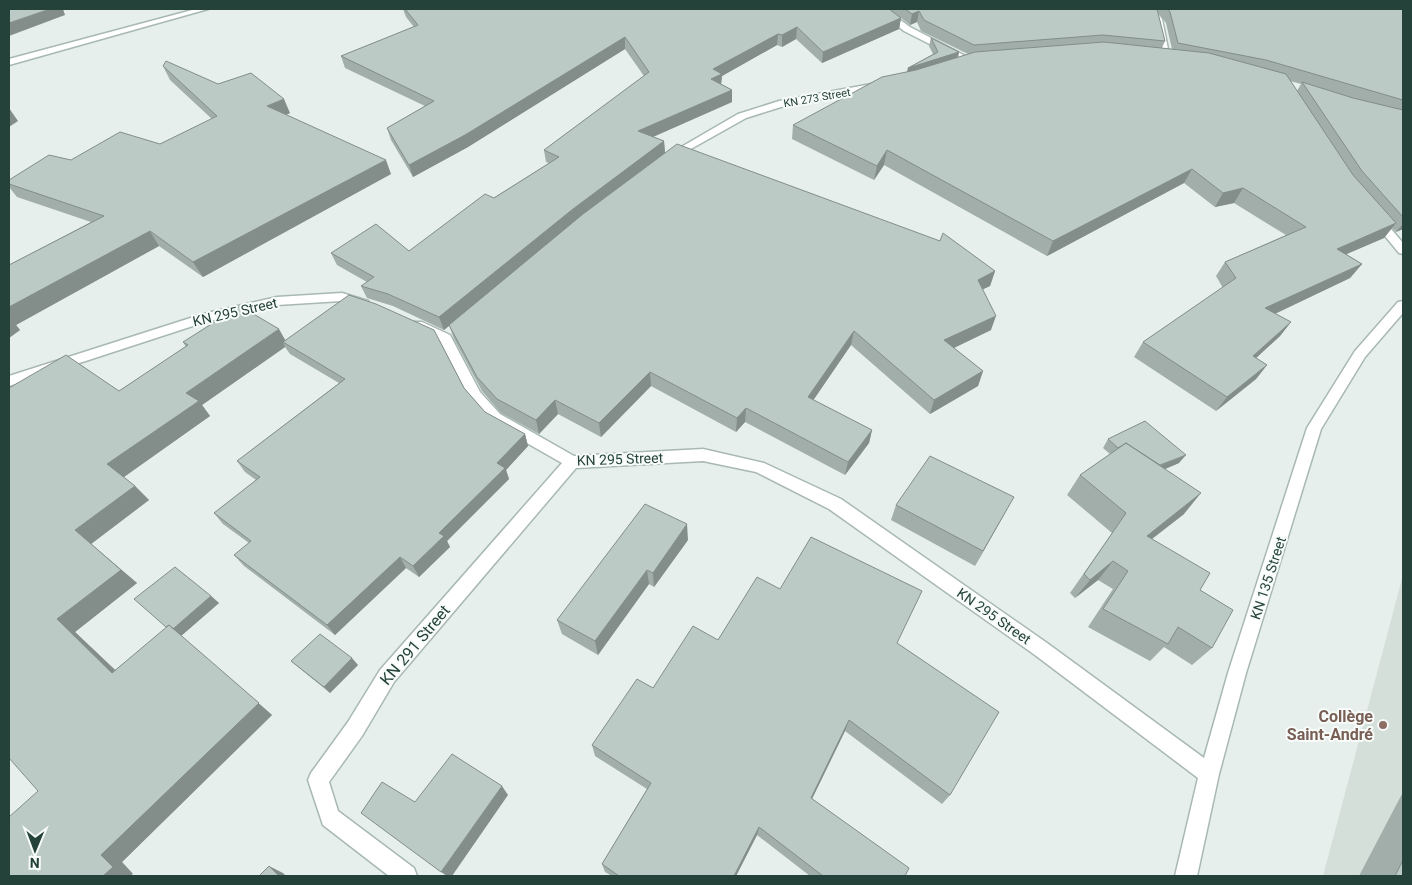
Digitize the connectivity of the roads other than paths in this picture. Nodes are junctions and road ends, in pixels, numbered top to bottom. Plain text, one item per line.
1 (204, 9) edge
2 (880, 9) edge
3 (1143, 9) edge
4 (1167, 57) edge
5 (9, 62) edge
6 (951, 67) edge
7 (885, 85) edge
8 (658, 165) edge
9 (1366, 207) edge
10 (1403, 250) edge
11 (1403, 306) edge
12 (378, 309) edge
13 (404, 319) edge
14 (9, 380) edge
15 (572, 462) junction
16 (1209, 774) junction
17 (406, 876) edge
18 (1186, 876) edge

1 - 5 street
2 - 6 street
3 - 4 street
7 - 8 street, KN 273 Street
9 - 10 street
11 - 16 street, KN 135 Street
12 - 14 street, KN 295 Street
13 - 15 street, KN 295 Street
15 - 16 street, KN 295 Street
15 - 17 street, KN 291 Street
16 - 18 street, KN 135 Street

